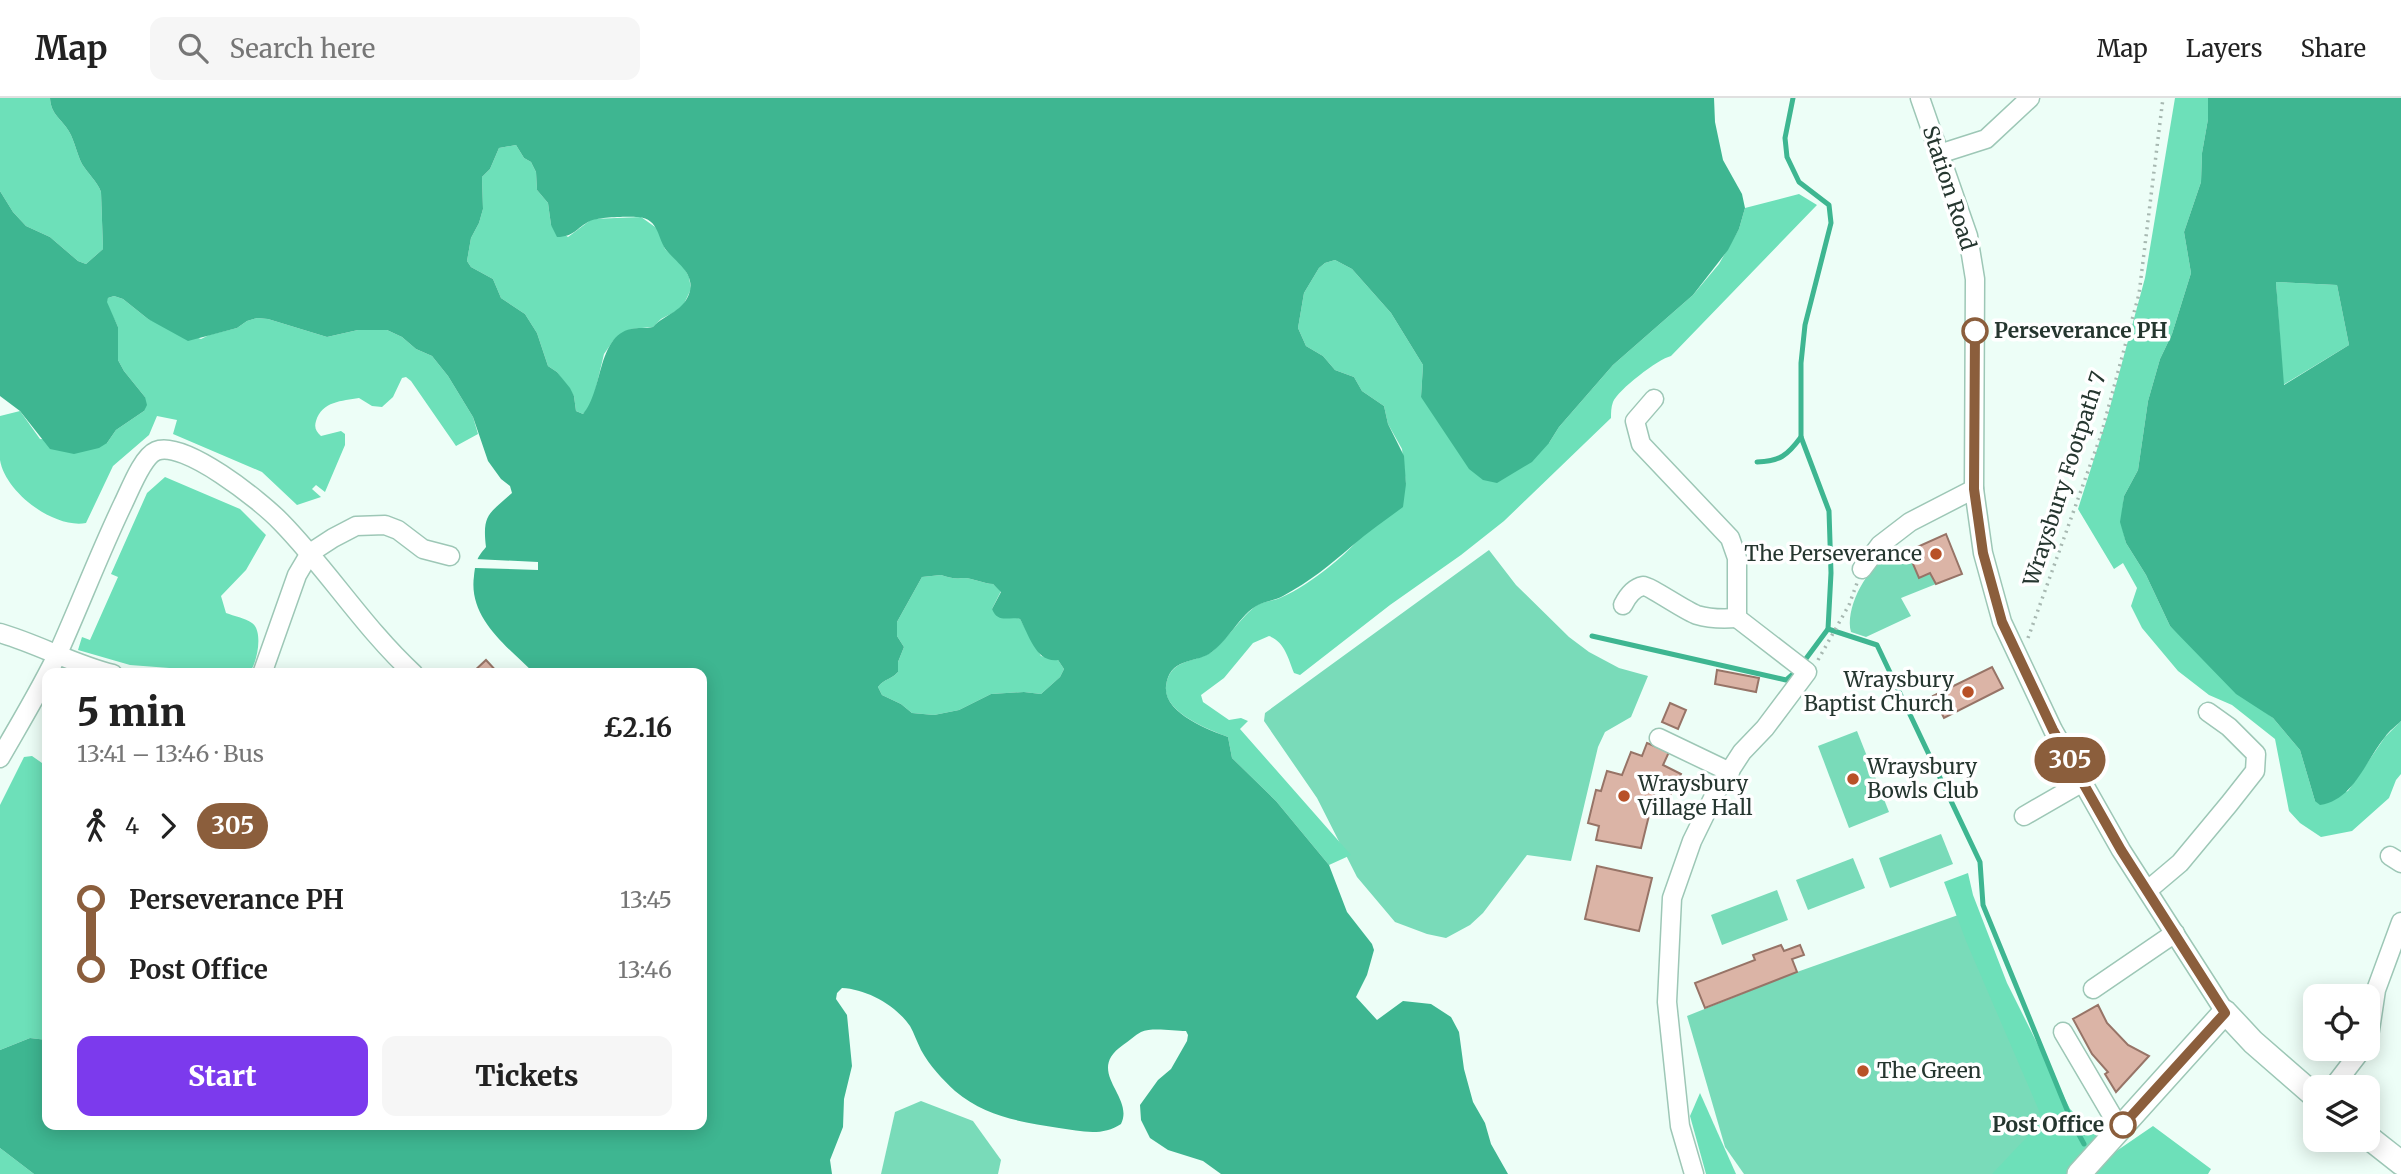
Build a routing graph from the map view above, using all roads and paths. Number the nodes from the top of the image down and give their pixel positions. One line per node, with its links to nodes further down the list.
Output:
1 (1920, 98): 4 (street, Station Road)
2 (2163, 98): 14 (path, Wraysbury Footpath 7)
3 (2024, 100): 4 (street)
4 (1939, 154): 6 (street, Station Road)
5 (1654, 399): 11 (street)
6 (1974, 489): 9 (street); 14 (street, Station Road)
7 (310, 554): 8 (street); 13 (street); 17 (street); 18 (street)
8 (450, 556)
9 (1862, 569): 19 (path)
10 (1622, 605): 11 (street)
11 (1737, 618): 19 (street)
12 (0, 633): 13 (street)
13 (58, 653): 15 (street); 16 (street)
14 (2020, 660): 25 (street, Station Road)
15 (50, 668)
16 (91, 668)
17 (264, 668)
18 (408, 668)
19 (1807, 672): 24 (street)
20 (42, 682): 23 (street)
21 (2208, 712): 27 (street)
22 (1659, 738): 24 (street)
23 (0, 758)
24 (1730, 772): 40 (street)
25 (2083, 782): 26 (street); 27 (street, Station Road)
26 (2024, 816)
27 (2148, 890): 29 (street, Station Road)
28 (2400, 924): 30 (street)
29 (2175, 933): 31 (street); 32 (street, Station Road)
30 (2378, 984)
31 (2092, 989)
32 (2225, 1013): 36 (main road); 37 (main road)
33 (2063, 1032): 37 (street)
34 (2354, 1061): 35 (street)
35 (2343, 1075)
36 (2303, 1086)
37 (2120, 1129): 41 (main road)
38 (2380, 1146): 39 (main road)
39 (2401, 1163)
40 (1694, 1174)
41 (2079, 1174)

